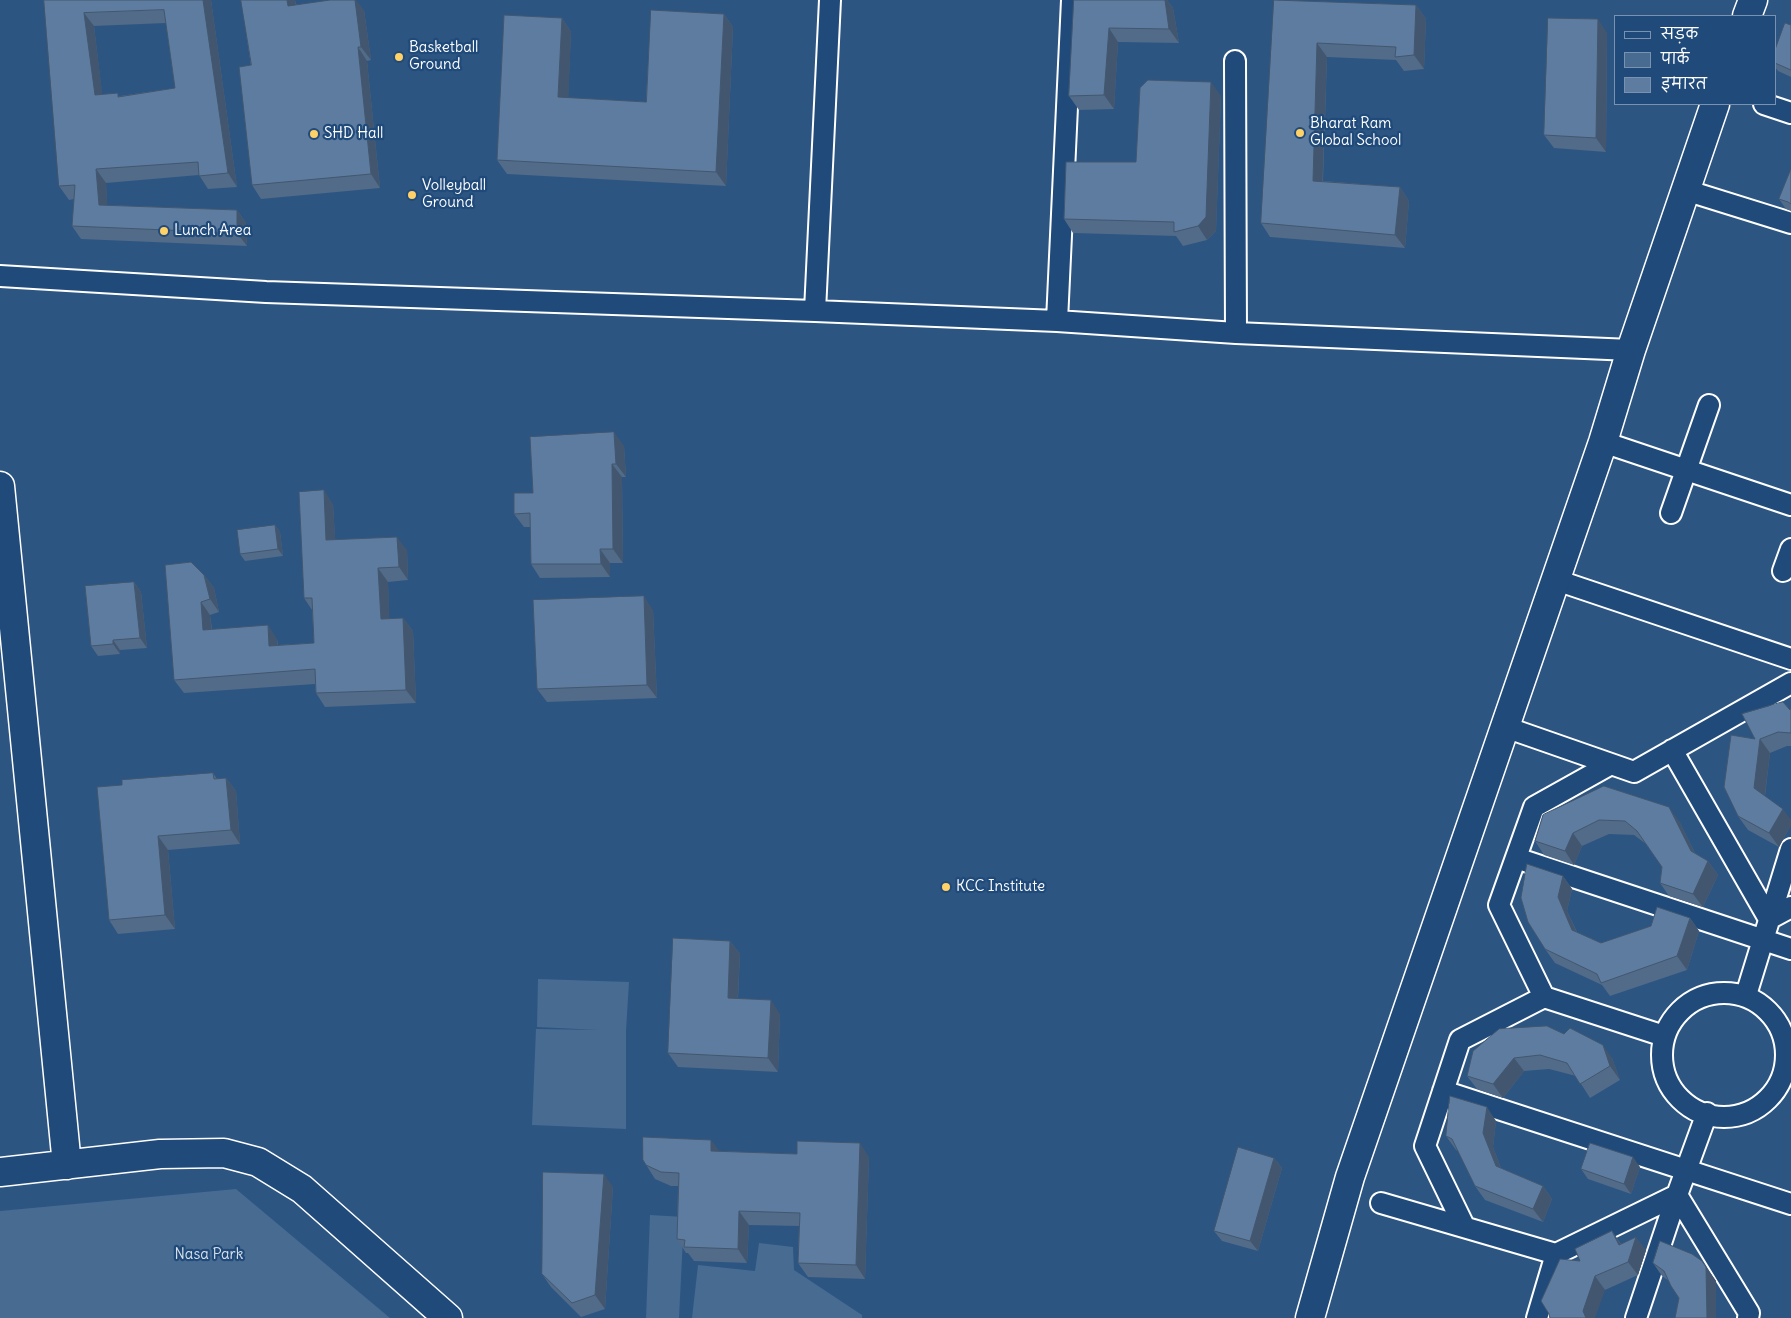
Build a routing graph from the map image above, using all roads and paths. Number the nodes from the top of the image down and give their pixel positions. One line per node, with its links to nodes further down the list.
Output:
1 (830, 0): 12 (street)
2 (1072, 0): 13 (street)
3 (1753, 0): 4 (street)
4 (1747, 15)
5 (1235, 61): 14 (street)
6 (1716, 105): 9 (street)
7 (1767, 105): 8 (street)
8 (1791, 113)
9 (1685, 190): 10 (street); 15 (street)
10 (1791, 223)
11 (0, 276): 12 (street)
12 (815, 311): 13 (street)
13 (1057, 322): 14 (street)
14 (1236, 333): 15 (street)
15 (1631, 350): 17 (street)
16 (1709, 405): 18 (street)
17 (1603, 442): 18 (street); 24 (street)
18 (1686, 470): 20 (street); 21 (street)
19 (0, 486): 25 (street)
20 (1791, 504)
21 (1671, 513)
22 (1791, 549): 23 (street)
23 (1783, 571)
24 (1556, 580): 26 (street); 28 (street)
25 (5, 603): 43 (street)
26 (1791, 658)
27 (1791, 683): 29 (street)
28 (1505, 727): 30 (street); 53 (street)
29 (1672, 750): 30 (street); 34 (street)
30 (1610, 764): 32 (street)
31 (1791, 849): 34 (street)
32 (1516, 858): 35 (street); 38 (street)
33 (1791, 907): 34 (street)
34 (1769, 919): 35 (street)
35 (1763, 940): 36 (street); 37 (street)
36 (1791, 948)
37 (1746, 995): 39 (street); 40 (street)
38 (1544, 997): 39 (street); 41 (street)
39 (1664, 1036): 42 (street)
40 (1787, 1077): 42 (street)
41 (1443, 1091): 44 (street); 49 (street)
42 (1707, 1114): 44 (street)
43 (67, 1165): 45 (street); 52 (street)
44 (1686, 1170): 46 (street); 48 (street)
45 (0, 1172)
46 (1677, 1195): 50 (street); 51 (street); 55 (street)
47 (1381, 1203): 49 (street)
48 (1791, 1204)
49 (1464, 1226): 50 (street)
50 (1556, 1254): 54 (street)
51 (1753, 1316)
52 (448, 1318)
53 (1310, 1318)
54 (1537, 1318)
55 (1636, 1318)

